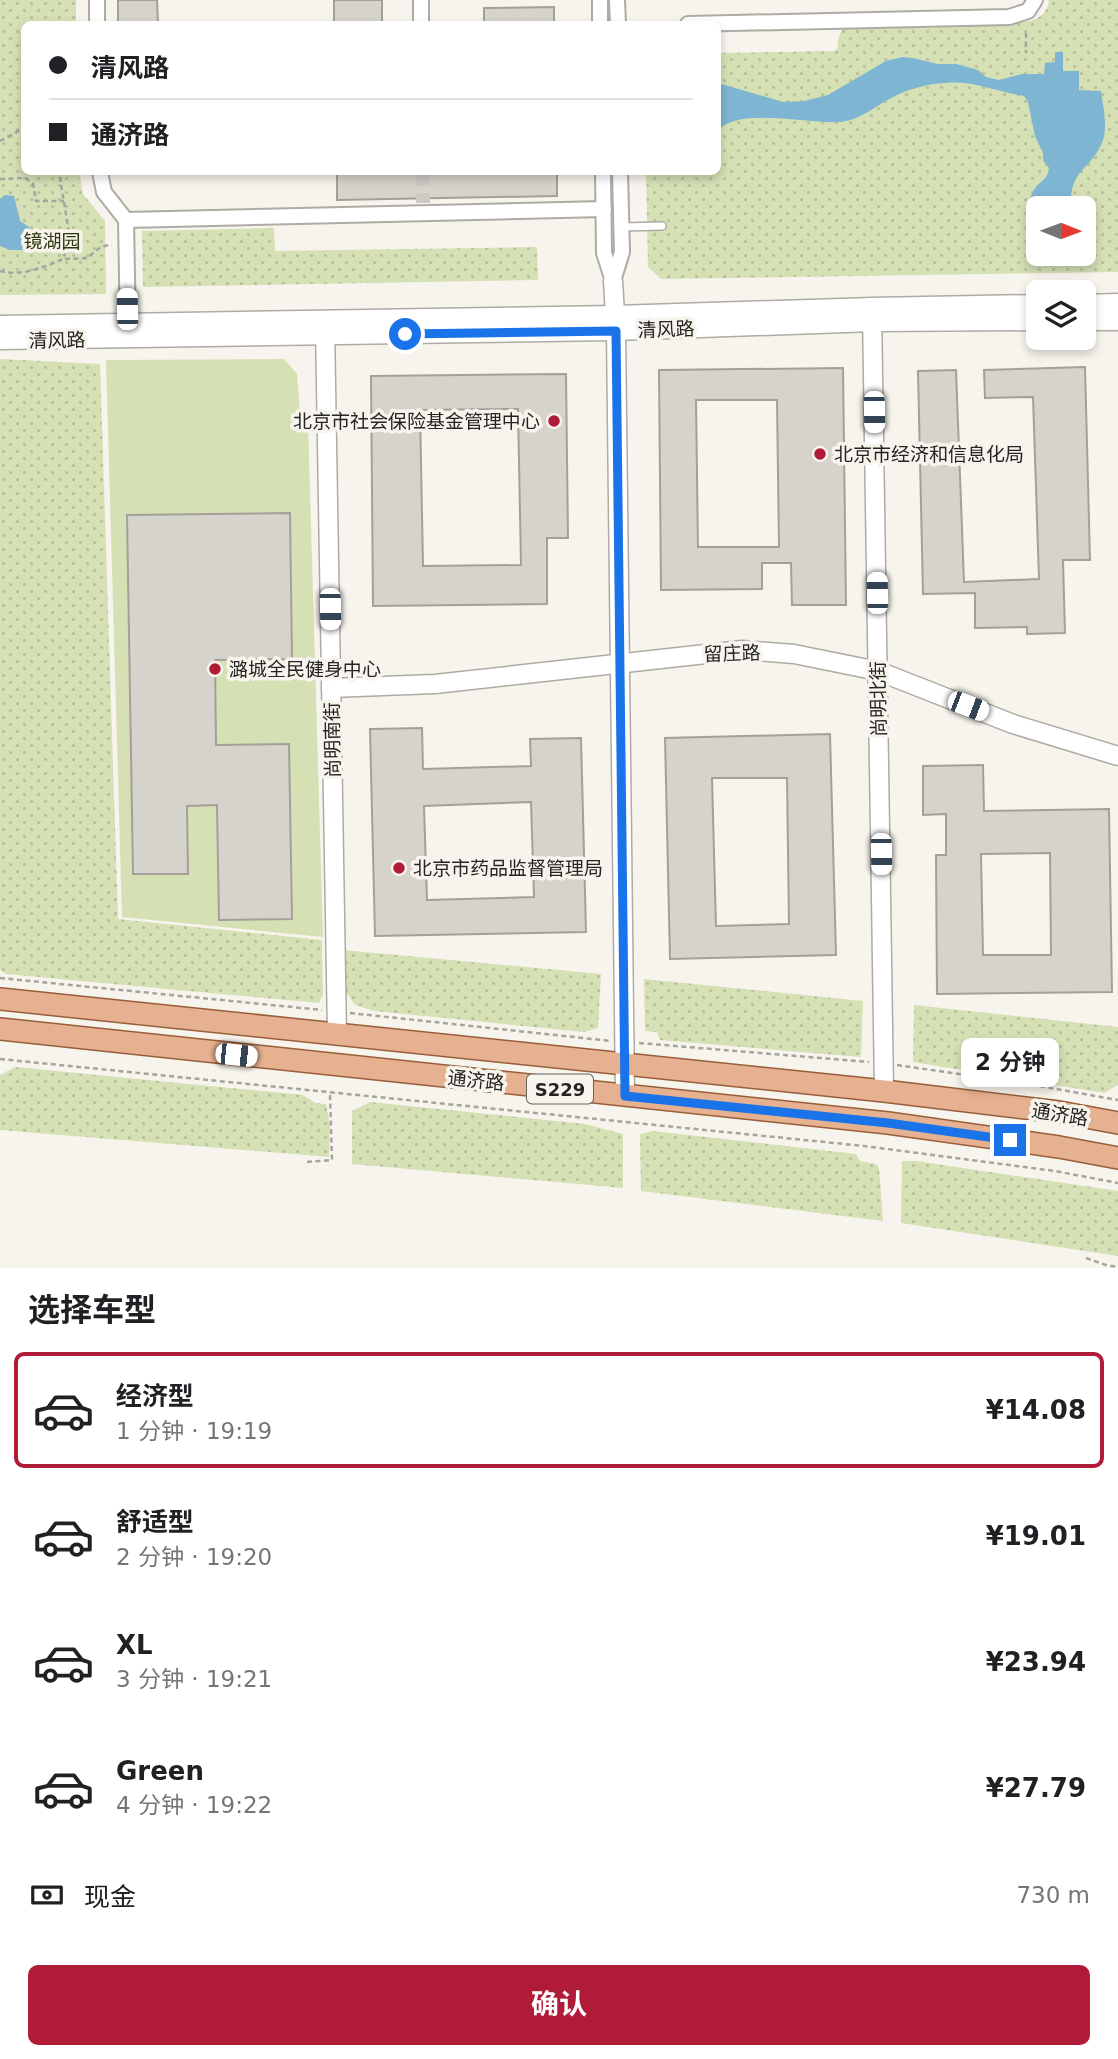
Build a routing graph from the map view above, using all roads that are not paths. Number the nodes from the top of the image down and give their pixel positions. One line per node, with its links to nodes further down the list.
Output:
1 (97, 0): 6 (street)
2 (421, 0): 7 (street)
3 (600, 0): 8 (street)
4 (617, 0): 9 (street)
5 (1035, 0): 10 (street)
6 (97, 21)
7 (421, 21)
8 (600, 21)
9 (618, 21)
10 (721, 23)
11 (101, 175): 15 (street)
12 (603, 175): 14 (street)
13 (620, 175): 17 (street)
14 (604, 209): 15 (street); 18 (street)
15 (126, 220): 29 (street)
16 (662, 226): 17 (lane)
17 (621, 227): 18 (street)
18 (613, 281): 26 (street)
19 (1118, 303): 20 (street)
20 (1096, 304)
21 (1026, 305): 22 (street, 清风路)
22 (872, 315): 23 (street, 清风路); 26 (street, 清风路); 32 (street, 尚明北街)
23 (1026, 321)
24 (1096, 321): 25 (street)
25 (1118, 321)
26 (615, 323): 28 (street, 清风路); 31 (street)
27 (0, 325): 29 (street, 清风路)
28 (326, 327): 29 (street, 清风路); 33 (street, 尚明南街)
29 (128, 331): 30 (street, 清风路)
30 (0, 340)
31 (620, 663): 32 (street, 留庄路); 33 (street, 留庄路); 38 (street)
32 (878, 671): 34 (street, 留庄路); 39 (street, 尚明北街)
33 (331, 688): 37 (street, 尚明南街)
34 (1118, 756)
35 (0, 999): 37 (main road, 通济路 / S229)
36 (0, 1029): 40 (main road, 通济路 / S229)
37 (337, 1035): 38 (main road, 通济路 / S229)
38 (625, 1064): 39 (main road, 通济路 / S229); 40 (street)
39 (884, 1091): 41 (main road, 通济路 / S229)
40 (625, 1096): 42 (main road, 通济路 / S229)
41 (1118, 1123)
42 (1118, 1158)

